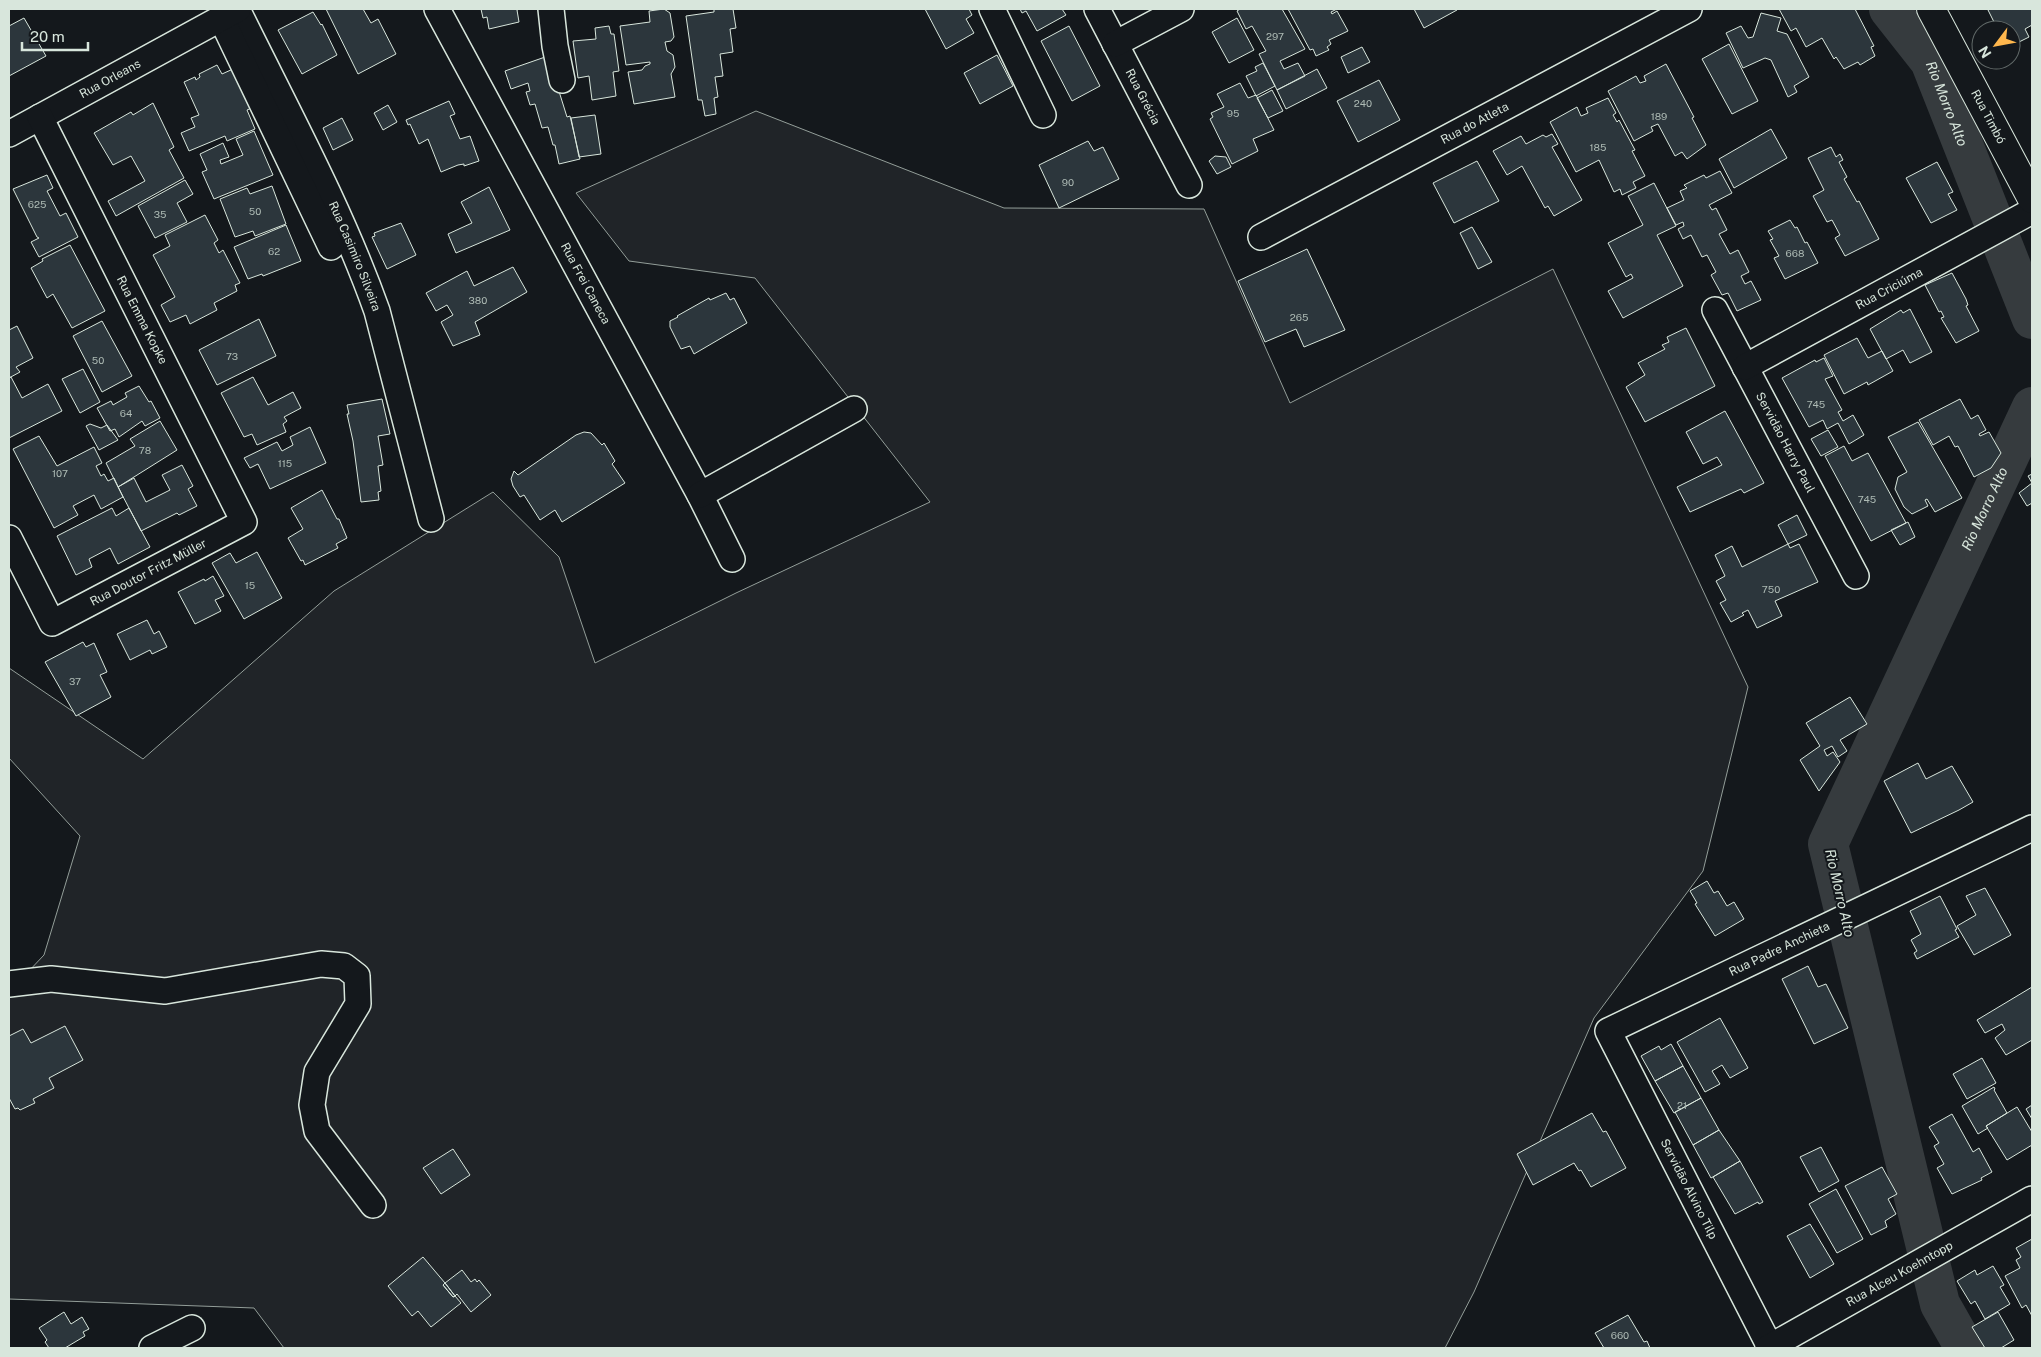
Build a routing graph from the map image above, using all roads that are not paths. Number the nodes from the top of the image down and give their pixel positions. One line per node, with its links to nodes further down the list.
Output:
1 (437, 9): 22 (street, Rua Frei Caneca)
2 (551, 9): 10 (street)
3 (992, 9): 11 (street)
4 (1097, 9): 9 (street, Rua Grécia)
5 (1181, 9): 9 (street)
6 (1689, 9): 17 (street, Rua do Atleta)
7 (1931, 9): 15 (main road, Rua Timbó)
8 (232, 12): 12 (street, Rua Orleans); 18 (street); 23 (street, Rua Casimiro Silveira)
9 (1115, 44): 14 (street, Rua Grécia)
10 (562, 80)
11 (1043, 115)
12 (40, 117): 13 (street, Rua Orleans); 24 (street, Rua Emma Kopke)
13 (9, 134)
14 (1189, 184)
15 (2032, 199)
16 (2024, 216): 20 (street, Rua Criciúma)
17 (1261, 237)
18 (331, 247)
19 (1715, 310): 20 (street, Servidão Harry Paul)
20 (1745, 367): 27 (street, Servidão Harry Paul)
21 (854, 409): 22 (street)
22 (700, 494): 26 (street, Rua Frei Caneca)
23 (431, 518)
24 (244, 522): 25 (street, Rua Doutor Fritz Müller)
25 (9, 538)
26 (732, 559)
27 (1856, 576)
28 (2032, 828): 30 (street, Rua Padre Anchieta)
29 (9, 984): 32 (street)
30 (1608, 1032): 34 (street, Servidão Alvino Tilp)
31 (2032, 1199): 34 (street, Rua Alceu Koehntopp)
32 (373, 1204)
33 (192, 1328): 35 (street)
34 (1769, 1347)
35 (152, 1348)

